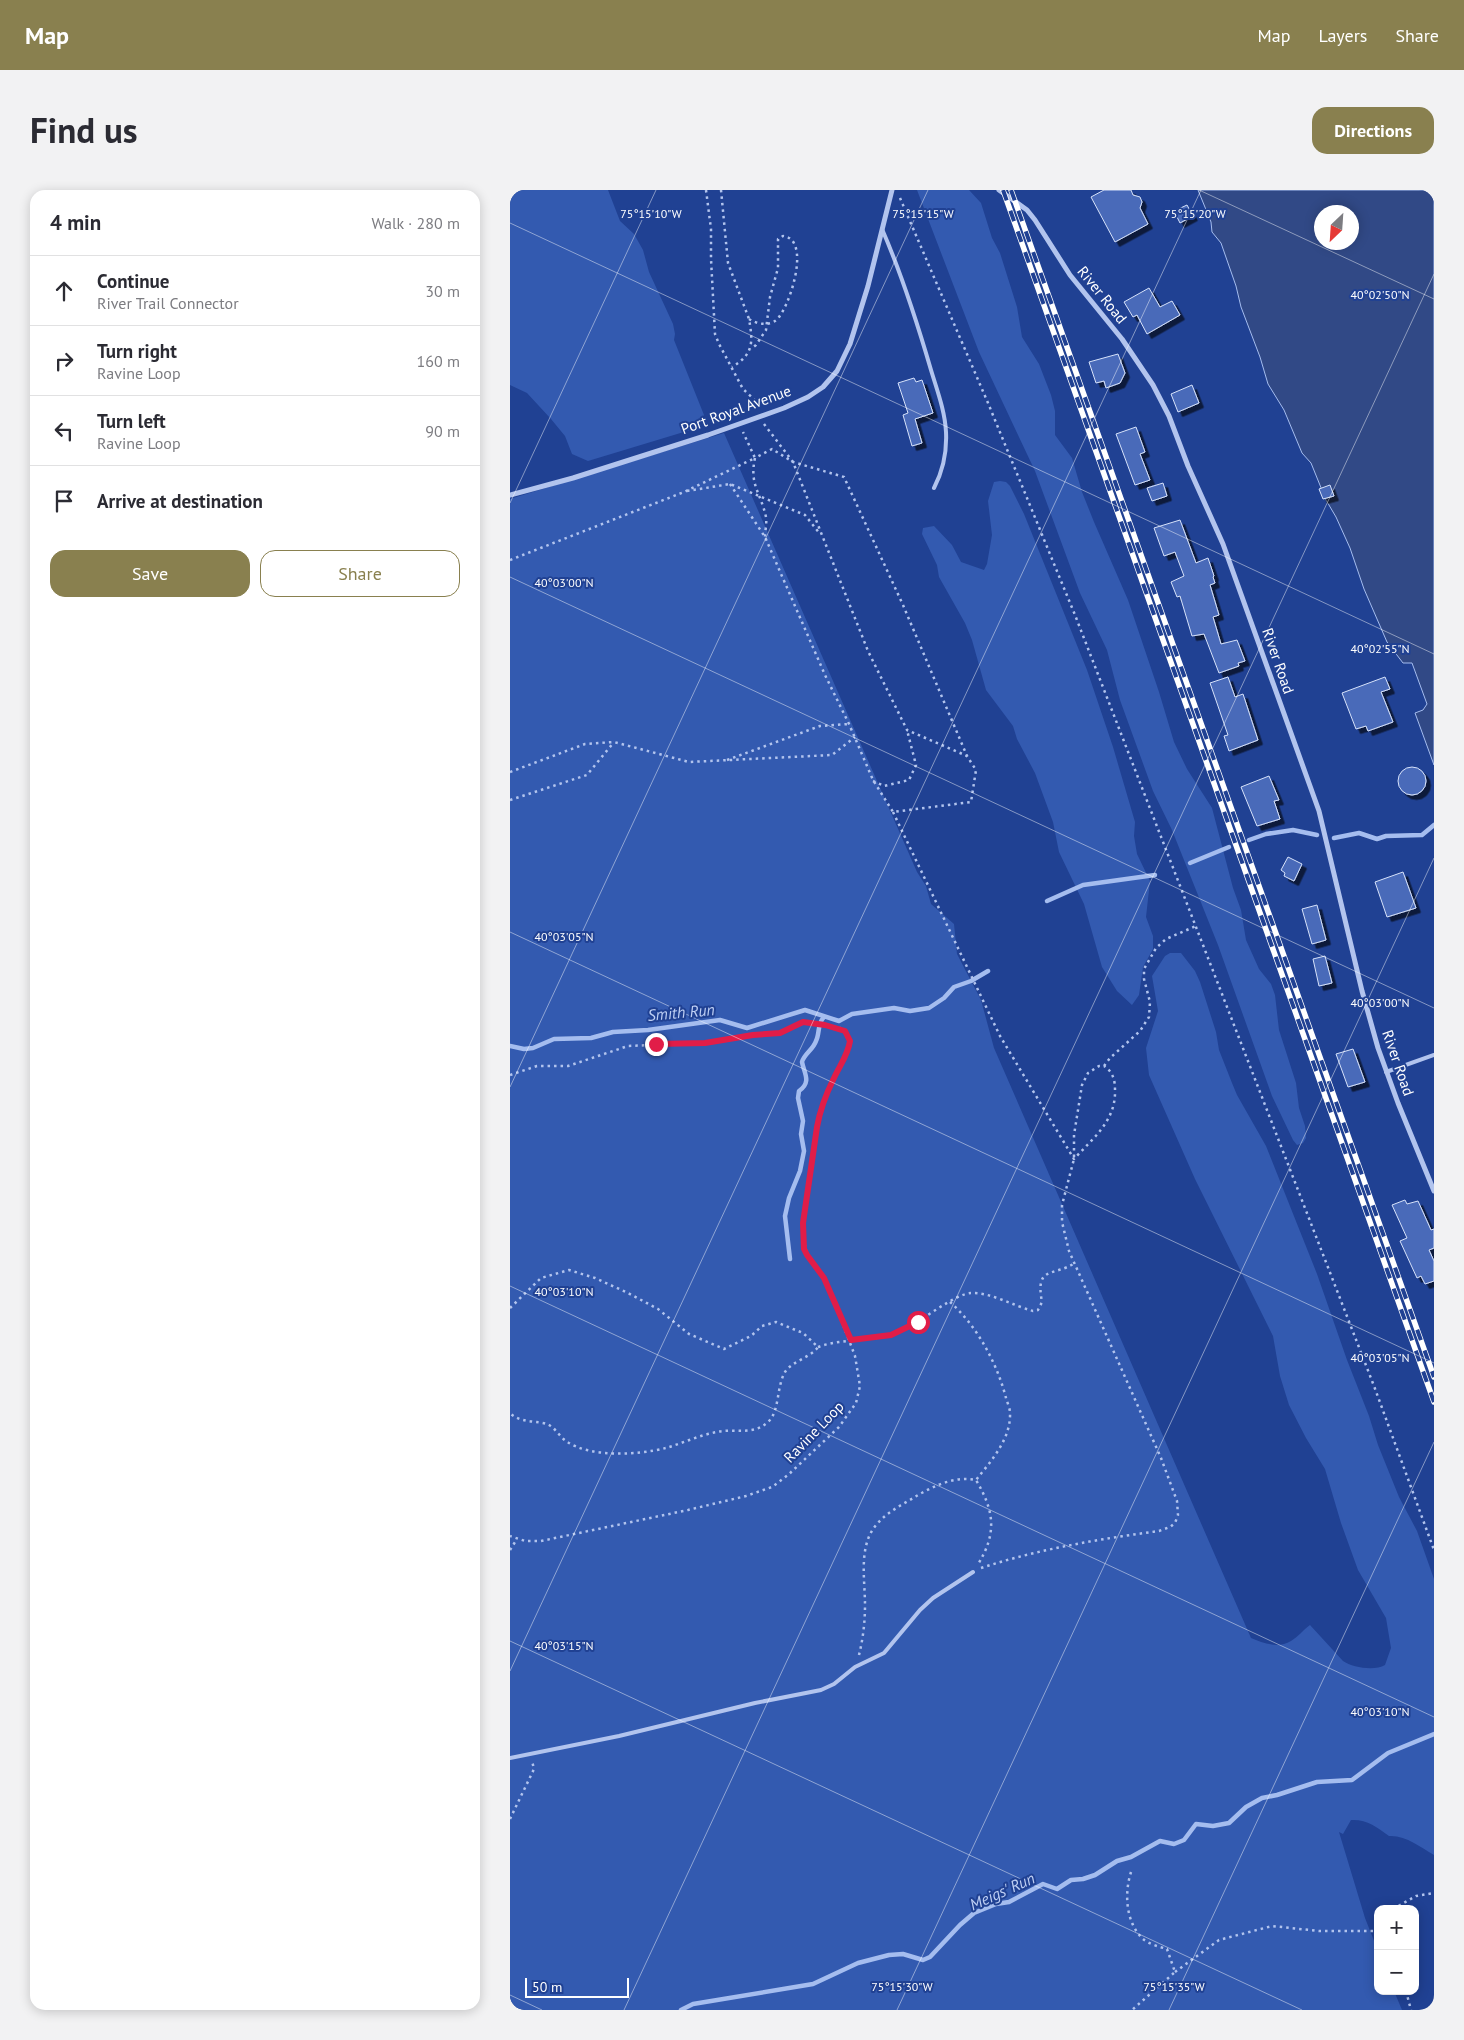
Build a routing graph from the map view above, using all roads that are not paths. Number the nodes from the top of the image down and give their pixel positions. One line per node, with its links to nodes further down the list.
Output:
1 (892, 190): 3 (street, Port Royal Avenue)
2 (999, 190): 7 (street, River Road)
3 (882, 229): 4 (lane); 5 (street, Port Royal Avenue)
4 (934, 488)
5 (510, 495)
6 (1434, 1054): 7 (lane)
7 (1386, 1072): 8 (street, River Road)
8 (1434, 1191)
9 (973, 1572): 10 (lane)
10 (510, 1758)

